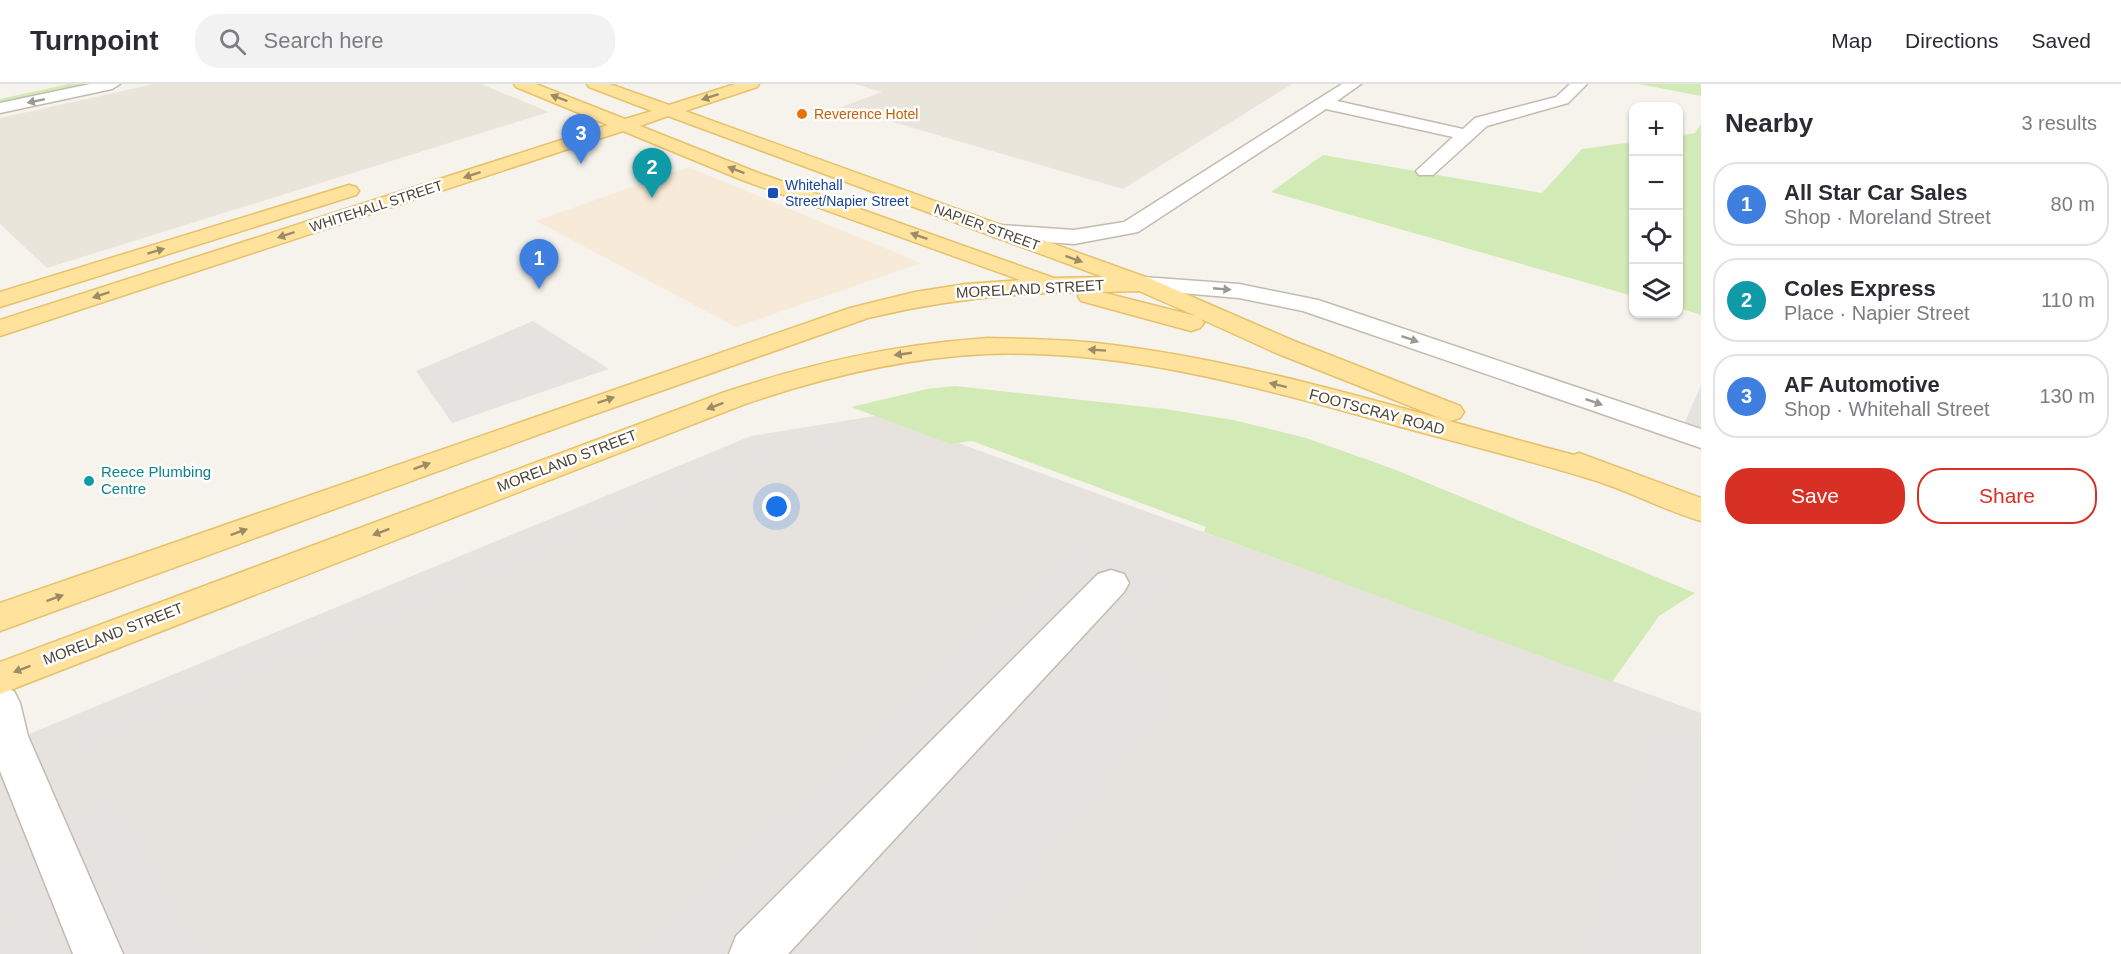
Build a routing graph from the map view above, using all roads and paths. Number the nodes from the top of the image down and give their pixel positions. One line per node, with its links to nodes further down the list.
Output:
1 (47, 84): 9 (street)
2 (112, 84): 12 (street, one-way to 12)
3 (522, 84): 14 (main road, one-way to 3)
4 (595, 84): 10 (main road, NAPIER STREET)
5 (751, 84): 13 (main road, WHITEHALL STREET, one-way to 13)
6 (1353, 84): 11 (street)
7 (1579, 84): 17 (street)
8 (658, 92): 10 (main road)
9 (0, 94)
10 (636, 99): 13 (main road, NAPIER STREET); 14 (main road)
11 (1323, 103): 17 (street); 20 (street)
12 (0, 108)
13 (669, 111): 16 (main road, WHITEHALL STREET); 20 (main road, NAPIER STREET)
14 (595, 114): 15 (main road); 16 (main road)
15 (572, 122)
16 (623, 126): 22 (main road, one-way to 16); 24 (main road, WHITEHALL STREET, one-way to 24)
17 (1466, 135): 18 (street)
18 (1426, 171)
19 (369, 185): 23 (main road, WHITEHALL STREET, one-way to 19)
20 (1001, 232): 21 (main road, NAPIER STREET, one-way to 21)
21 (1143, 284): 22 (main road, MORELAND STREET); 25 (main road, FOOTSCRAY ROAD); 27 (street, one-way to 27)
22 (1056, 285): 25 (main road, FOOTSCRAY ROAD); 31 (main road, MORELAND STREET, one-way to 22)
23 (0, 300)
24 (0, 328)
25 (1285, 347): 28 (main road, FOOTSCRAY ROAD)
26 (1155, 358): 28 (main road, FOOTSCRAY ROAD, one-way to 26); 32 (main road, MORELAND STREET, one-way to 32)
27 (1701, 439)
28 (1598, 471): 29 (main road, FOOTSCRAY ROAD)
29 (1701, 510)
30 (1111, 583): 35 (street)
31 (0, 617)
32 (0, 678)
33 (0, 703): 34 (street)
34 (98, 954)
35 (754, 954)

